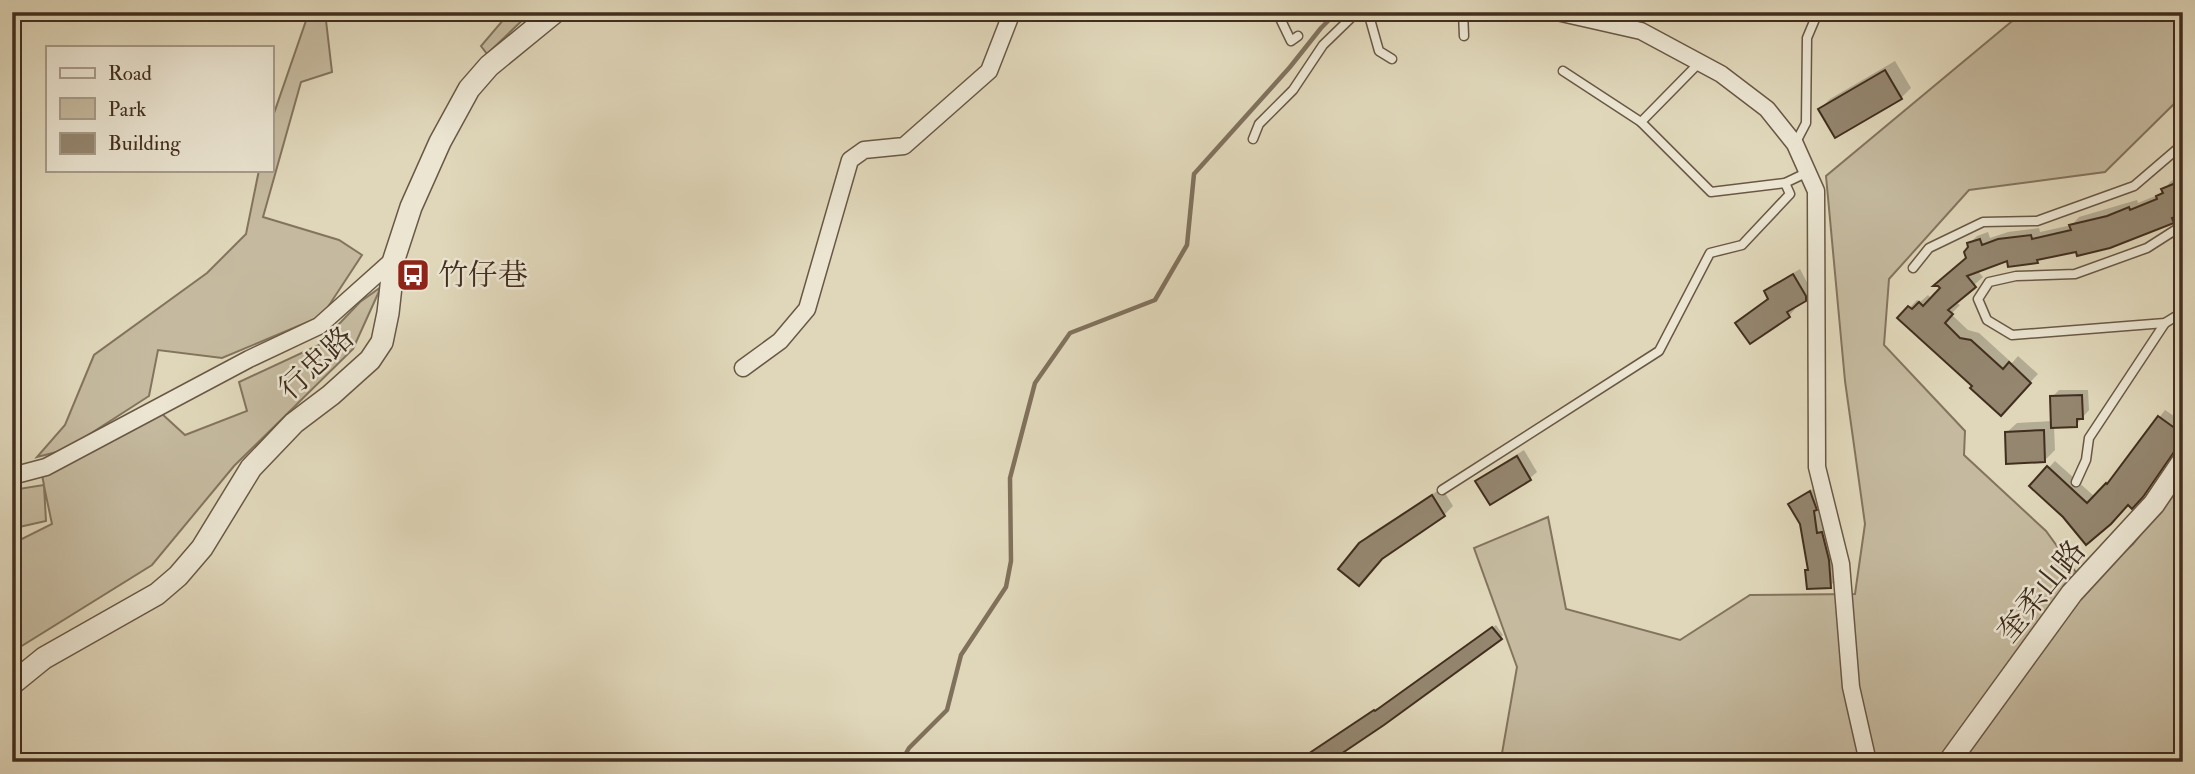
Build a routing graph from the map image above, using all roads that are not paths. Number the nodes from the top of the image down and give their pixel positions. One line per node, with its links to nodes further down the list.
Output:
1 (555, 12): 22 (street, 行忠路)
2 (1012, 12): 26 (street)
3 (1277, 12): 10 (lane)
4 (1357, 12): 16 (lane)
5 (1368, 12): 12 (lane)
6 (1463, 12): 11 (lane)
7 (1557, 12): 9 (street)
8 (1818, 12): 17 (lane)
9 (1591, 15): 13 (street)
10 (1298, 36)
11 (1464, 36)
12 (1392, 59)
13 (1700, 62): 15 (lane); 17 (street)
14 (1563, 71): 15 (lane)
15 (1641, 122): 20 (lane)
16 (1253, 139)
17 (1795, 144): 19 (street)
18 (2183, 144): 23 (lane)
19 (1808, 172): 20 (lane); 32 (street)
20 (1784, 183): 30 (lane)
21 (2183, 225): 25 (lane)
22 (394, 260): 28 (street); 31 (street, 行忠路)
23 (1913, 268)
24 (2183, 312): 25 (lane)
25 (2165, 323): 29 (lane)
26 (743, 368)
27 (2183, 461): 33 (street, 奎柔山路)
28 (12, 476)
29 (2076, 482)
30 (1442, 490)
31 (12, 684)
32 (1868, 762)
33 (1949, 762)

